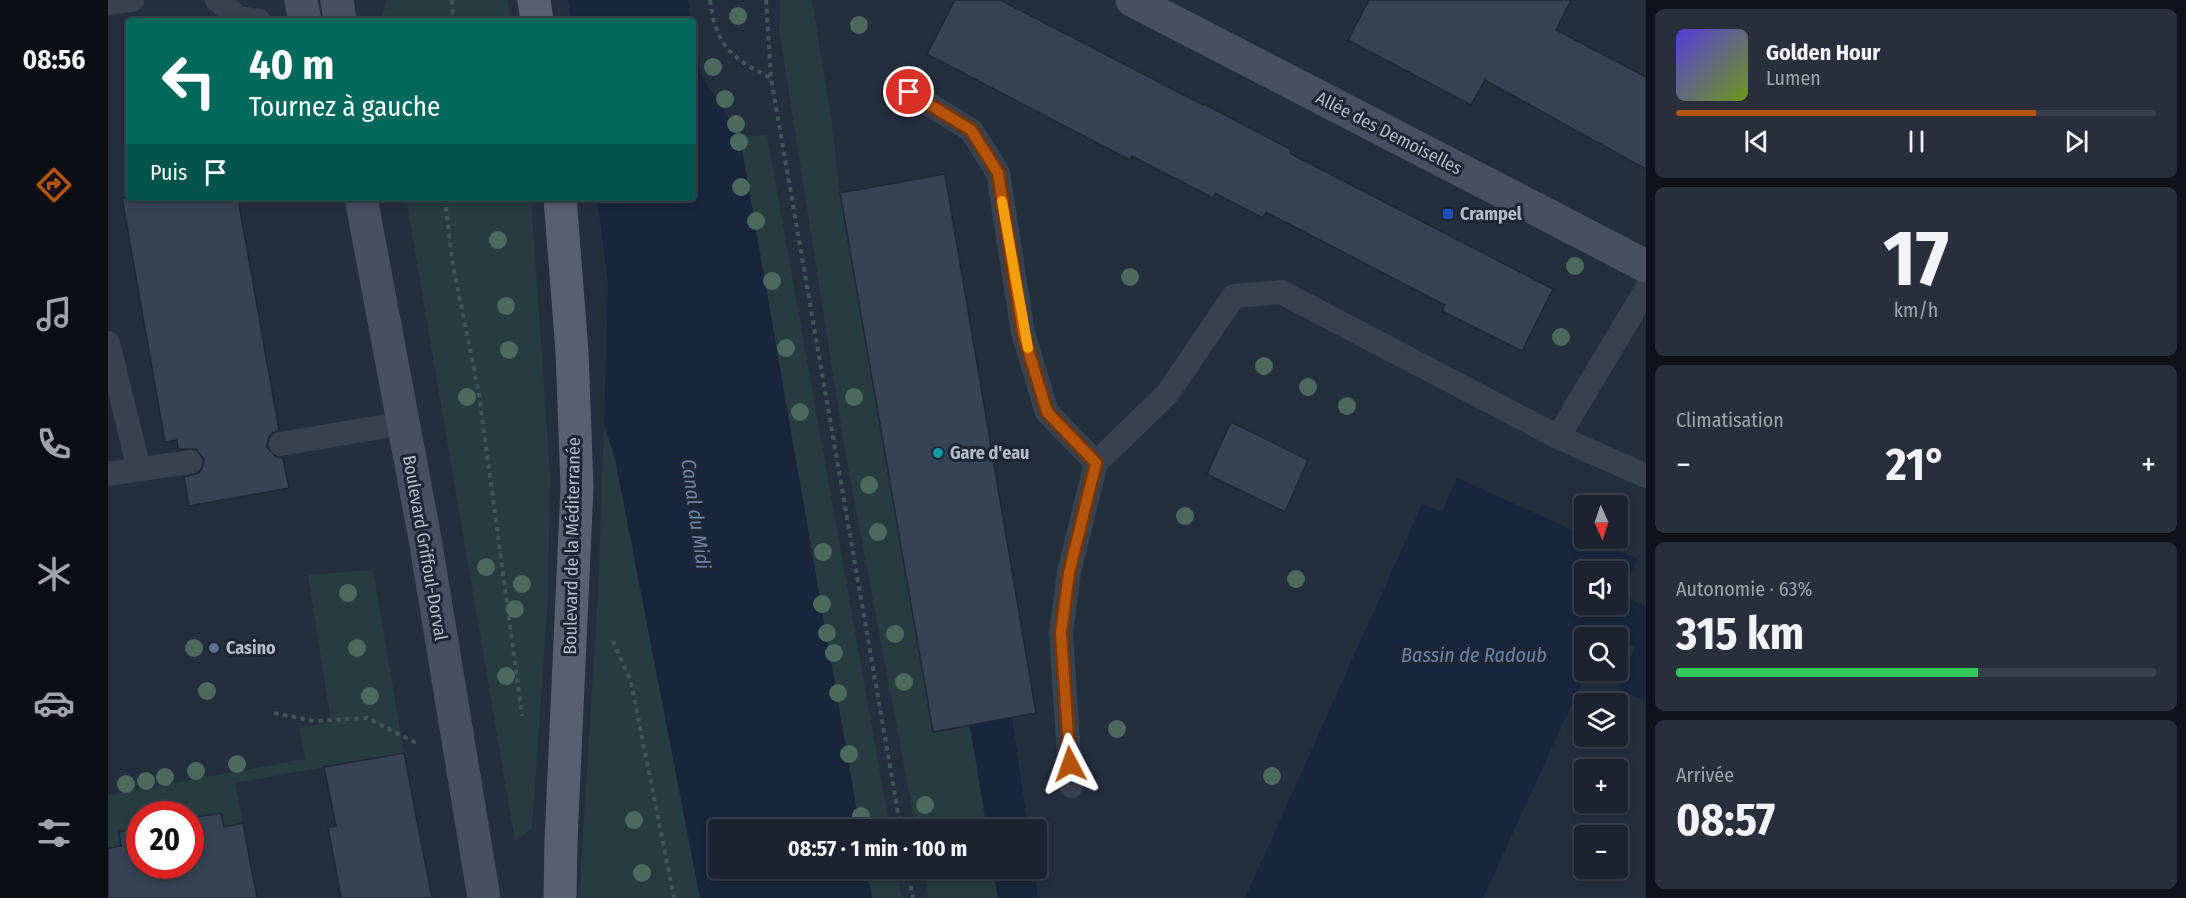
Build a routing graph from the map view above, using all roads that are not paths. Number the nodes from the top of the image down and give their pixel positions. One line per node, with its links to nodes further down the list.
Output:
1 (132, 0): 6 (lane)
2 (217, 0): 8 (lane)
3 (301, 0): 7 (main road)
4 (534, 0): 9 (main road)
5 (1132, 0): 13 (main road, Allée des Demoiselles)
6 (108, 3)
7 (329, 13)
8 (238, 18)
9 (537, 18)
10 (909, 92): 20 (lane)
11 (363, 201): 16 (main road, Boulevard Griffoul-Dorval)
12 (560, 201): 25 (main road, Boulevard de la Méditerranée)
13 (1646, 266)
14 (1646, 290): 17 (lane)
15 (108, 343): 21 (lane)
16 (403, 423): 18 (lane); 26 (main road, Boulevard Griffoul-Dorval)
17 (1558, 437): 20 (lane); 23 (lane)
18 (281, 444)
19 (190, 462): 21 (lane)
20 (1096, 463): 24 (lane)
21 (139, 470): 22 (lane)
22 (108, 474)
23 (1646, 476)
24 (1071, 786)
25 (560, 859): 27 (main road); 28 (main road, Boulevard de la Méditerranée)
26 (484, 898)
27 (537, 898)
28 (561, 898)

